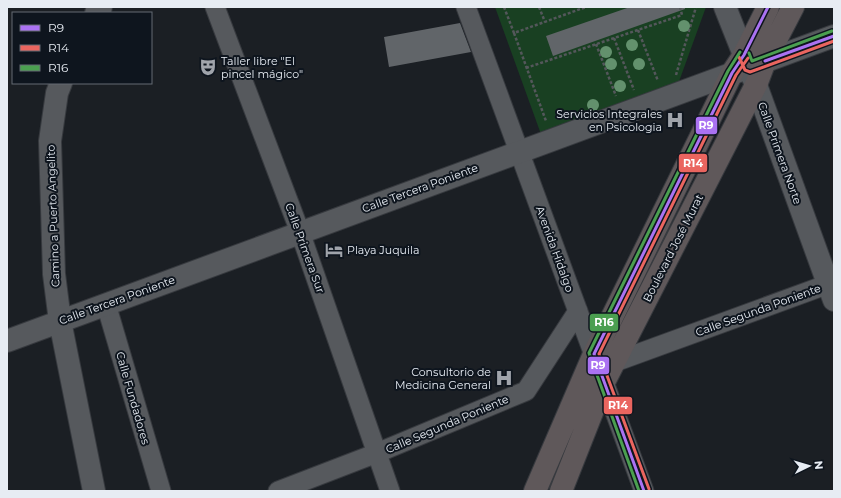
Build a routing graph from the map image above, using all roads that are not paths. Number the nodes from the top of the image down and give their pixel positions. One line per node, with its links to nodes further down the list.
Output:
1 (215, 7): 10 (street, Calle Primera Sur)
2 (466, 7): 9 (street, Avenida Hidalgo)
3 (725, 7): 7 (street, Calle Primera Norte)
4 (768, 7): 7 (highway, Boulevard José Murat)
5 (793, 7): 7 (highway, Boulevard José Murat)
6 (834, 36): 7 (street, Calle Tercera Poniente)
7 (749, 68): 9 (street, Calle Tercera Poniente); 11 (street, Calle Primera Norte); 16 (highway, Boulevard José Murat); 17 (highway, Boulevard José Murat)
8 (61, 84): 14 (street, Camino a Puerto Angelito)
9 (519, 152): 10 (street, Calle Tercera Poniente); 13 (street, Avenida Hidalgo)
10 (300, 232): 12 (street, Calle Tercera Poniente); 19 (street, Calle Primera Sur)
11 (832, 289): 17 (street, Calle Segunda Poniente)
12 (106, 304): 14 (street, Calle Tercera Poniente); 21 (street, Calle Fundadores)
13 (578, 311): 16 (street, Avenida Hidalgo); 19 (street, Calle Segunda Poniente)
14 (60, 321): 15 (street, Calle Tercera Poniente); 20 (street, Camino a Puerto Angelito)
15 (7, 341)
16 (594, 354): 18 (street, Avenida Hidalgo); 24 (highway, Boulevard José Murat)
17 (615, 362): 18 (highway, Boulevard José Murat)
18 (604, 382): 25 (highway, Boulevard José Murat); 26 (street, Avenida Hidalgo)
19 (377, 453): 22 (street, Calle Segunda Poniente); 23 (street, Calle Primera Sur)
20 (94, 491)
21 (161, 491)
22 (278, 491)
23 (390, 491)
24 (535, 491)
25 (561, 491)
26 (644, 491)

